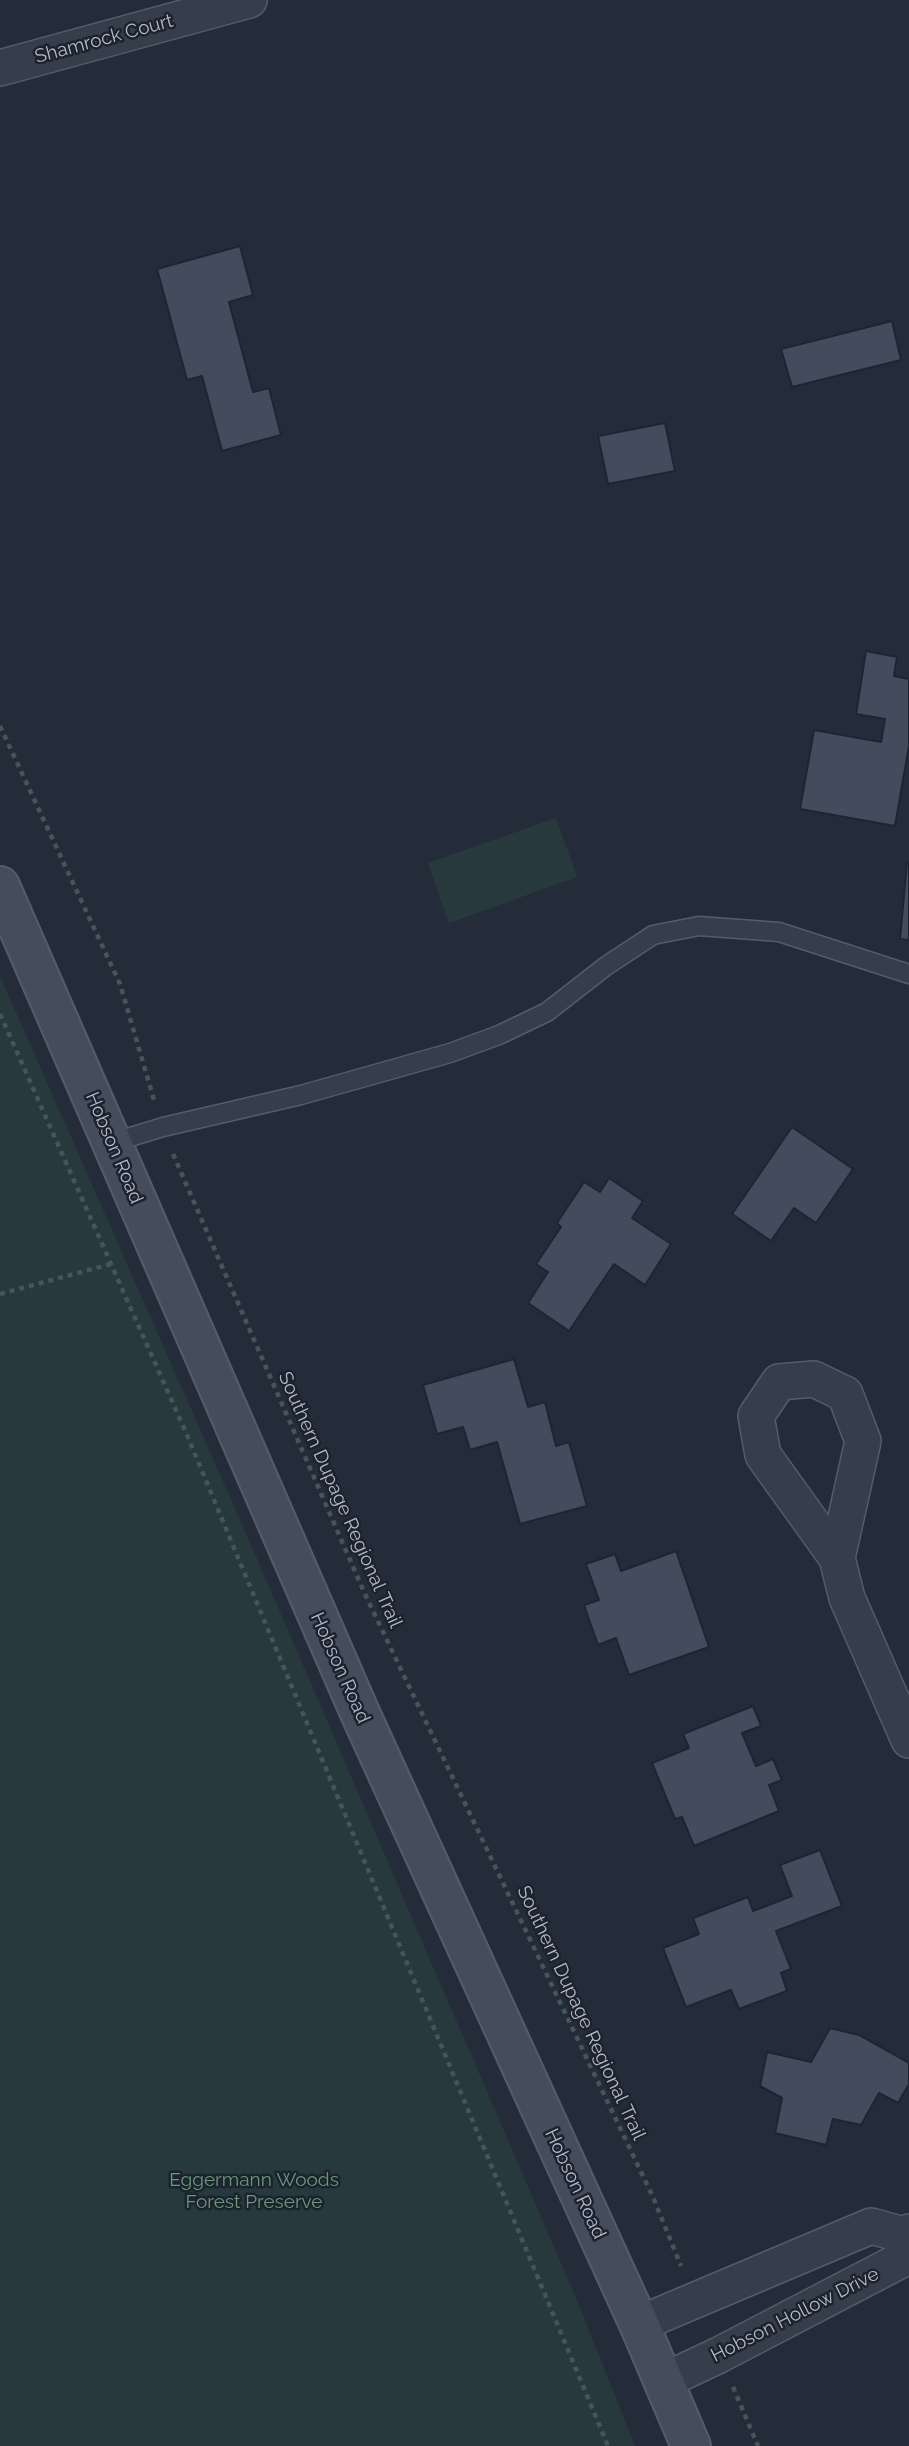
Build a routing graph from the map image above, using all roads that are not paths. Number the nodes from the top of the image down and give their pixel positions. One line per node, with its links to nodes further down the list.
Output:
1 (249, 0): 2 (street, Shamrock Court)
2 (0, 68)
3 (0, 886): 5 (main road, Hobson Road)
4 (909, 974): 5 (lane)
5 (111, 1143): 9 (main road, Hobson Road)
6 (837, 1558): 6 (street); 7 (street)
7 (909, 1740)
8 (906, 2234): 9 (street, Hobson Hollow Drive); 10 (street, Hobson Hollow Drive)
9 (639, 2324): 10 (main road, Hobson Road)
10 (664, 2381): 11 (main road, Hobson Road)
11 (691, 2446)

